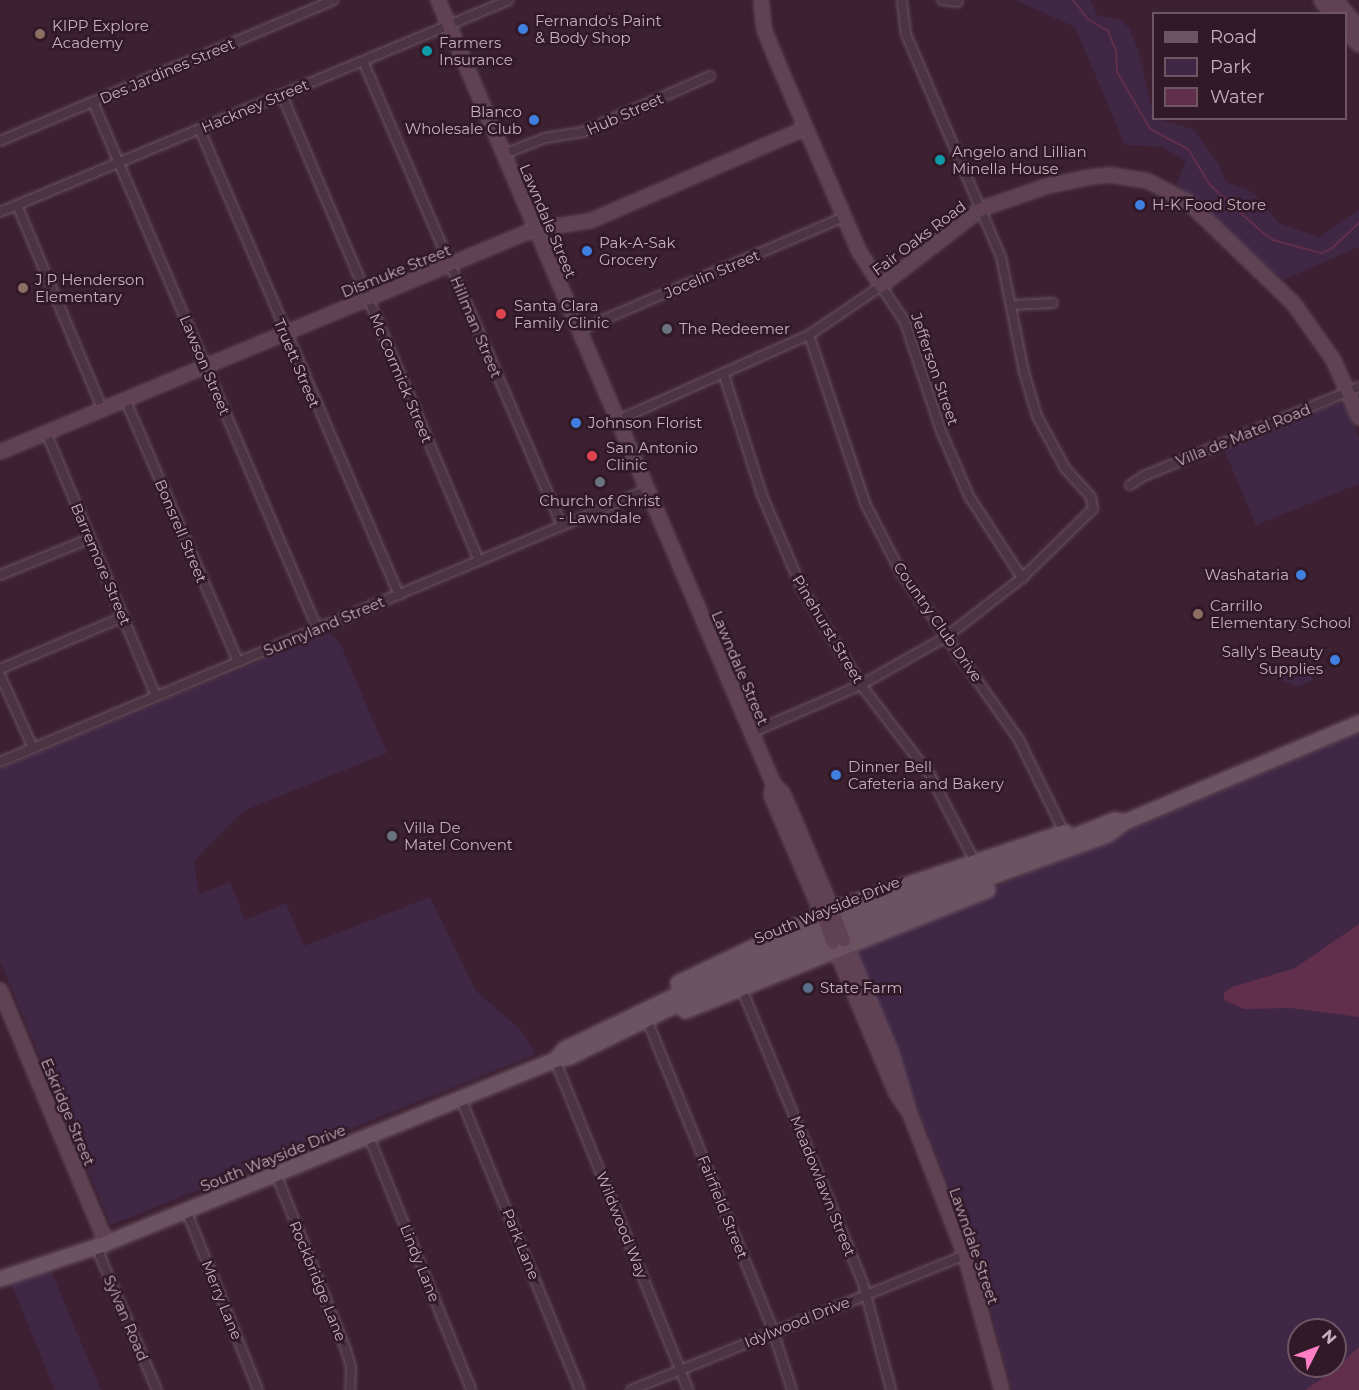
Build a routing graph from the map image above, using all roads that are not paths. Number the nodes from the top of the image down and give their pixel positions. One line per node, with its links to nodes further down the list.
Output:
1 (333, 0): 16 (street, Des Jardines Street)
2 (438, 0): 9 (street, Lawndale Street)
3 (509, 0): 9 (street, Hackney Street)
4 (761, 0): 17 (street, Jefferson Street)
5 (902, 0): 23 (street)
6 (942, 0): 7 (street)
7 (958, 2)
8 (1347, 18): 10 (street)
9 (448, 25): 13 (street, Hackney Street); 20 (street, Lawndale Street)
10 (1359, 28)
11 (1347, 31): 12 (street)
12 (1359, 45)
13 (363, 61): 15 (street, Hackney Street); 27 (street, Hillman Street)
14 (710, 76): 20 (street, Hub Street)
15 (282, 95): 18 (street, Hackney Street); 29 (street, Mc Cormick Street)
16 (93, 102): 19 (street, Des Jardines Street); 21 (street, Lawson Street)
17 (806, 128): 25 (street, Jefferson Street); 26 (street, Dismuke Street)
18 (200, 129): 21 (street, Hackney Street); 33 (street, Truett Street)
19 (0, 141)
20 (504, 154): 26 (street, Lawndale Street)
21 (120, 162): 22 (street, Hackney Street); 35 (street, Lawson Street)
22 (17, 205): 24 (street, Hackney Street); 39 (street)
23 (981, 209): 28 (street, Fair Oaks Road); 31 (street); 37 (street, Fair Oaks Road)
24 (0, 212)
25 (844, 217): 28 (street, Jefferson Street); 32 (street, Jocelin Street)
26 (534, 229): 27 (street, Dismuke Street); 32 (street, Lawndale Street)
27 (449, 265): 29 (street, Dismuke Street); 46 (street, Hillman Street)
28 (881, 286): 34 (street, Fair Oaks Road); 50 (street, Jefferson Street)
29 (368, 299): 33 (street, Dismuke Street); 48 (street, Mc Cormick Street)
30 (1053, 303): 31 (street)
31 (1012, 304): 50 (street)
32 (579, 330): 41 (street, Lawndale Street)
33 (284, 332): 35 (street, Dismuke Street); 51 (street, Truett Street)
34 (809, 335): 36 (street, Fair Oaks Road); 54 (street, Country Club Drive)
35 (206, 366): 38 (street, Dismuke Street); 53 (street, Lawson Street)
36 (724, 375): 41 (street, Fair Oaks Road); 58 (street, Pinehurst Street)
37 (1354, 389): 40 (street, Fair Oaks Road); 44 (street, Villa de Matel Road)
38 (125, 399): 39 (street, Dismuke Street); 55 (street, Bonsrell Street)
39 (102, 408): 42 (street, Dismuke Street)
40 (1359, 418)
41 (618, 420): 45 (street, Lawndale Street)
42 (46, 432): 43 (street, Dismuke Street); 47 (street, Barremore Street)
43 (0, 452)
44 (1130, 485)
45 (647, 490): 46 (street, Sunnyland Street); 61 (street, Lawndale Street)
46 (562, 526): 48 (street, Sunnyland Street)
47 (89, 539): 49 (street); 52 (street, Barremore Street)
48 (479, 561): 51 (street, Sunnyland Street)
49 (0, 575)
50 (1022, 578): 54 (street)
51 (399, 595): 53 (street, Sunnyland Street)
52 (123, 617): 56 (street); 59 (street, Barremore Street)
53 (317, 628): 55 (street, Sunnyland Street)
54 (946, 637): 58 (street); 65 (street, Country Club Drive)
55 (238, 662): 59 (street, Sunnyland Street)
56 (0, 669)
57 (0, 675): 62 (street)
58 (861, 685): 61 (street); 66 (street, Pinehurst Street)
59 (156, 696): 62 (street, Sunnyland Street)
60 (1359, 723): 64 (main road, South Wayside Drive)
61 (752, 733): 67 (street, Lawndale Street)
62 (33, 748): 63 (street, Sunnyland Street)
63 (0, 762)
64 (1107, 829): 65 (main road); 68 (main road); 72 (main road, South Wayside Drive)
65 (1064, 832): 66 (main road)
66 (974, 861): 67 (main road)
67 (828, 916): 68 (street, Lawndale Street, bridge); 72 (main road)
68 (840, 945): 69 (main road); 79 (street, Lawndale Street)
69 (741, 986): 71 (main road); 81 (street, Meadowlawn Street)
70 (0, 990): 78 (street, Eskridge Street)
71 (650, 1027): 72 (main road); 82 (street, Fairfield Street)
72 (598, 1040): 73 (main road, South Wayside Drive)
73 (555, 1060): 74 (main road, South Wayside Drive); 83 (street, Wildwood Way)
74 (461, 1099): 75 (main road, South Wayside Drive); 88 (street, Park Lane)
75 (369, 1137): 76 (main road, South Wayside Drive); 87 (street, Lindy Lane)
76 (276, 1174): 77 (main road, South Wayside Drive); 86 (street, Rockbridge Lane)
77 (186, 1210): 78 (main road, South Wayside Drive); 85 (street, Merry Lane)
78 (102, 1245): 80 (main road, South Wayside Drive); 84 (street, Sylvan Road)
79 (965, 1255): 81 (street, Idylwood Drive); 93 (street, Lawndale Street)
80 (0, 1279)
81 (866, 1294): 82 (street, Idylwood Drive); 92 (street, Meadowlawn Street)
82 (774, 1332): 83 (street, Idylwood Drive); 91 (street, Fairfield Street)
83 (680, 1370): 89 (street, Idylwood Drive); 90 (street, Wildwood Way)
84 (157, 1390)
85 (258, 1390)
86 (350, 1390)
87 (471, 1390)
88 (580, 1390)
89 (631, 1390)
90 (688, 1390)
91 (792, 1390)
92 (891, 1390)
93 (1002, 1390)

